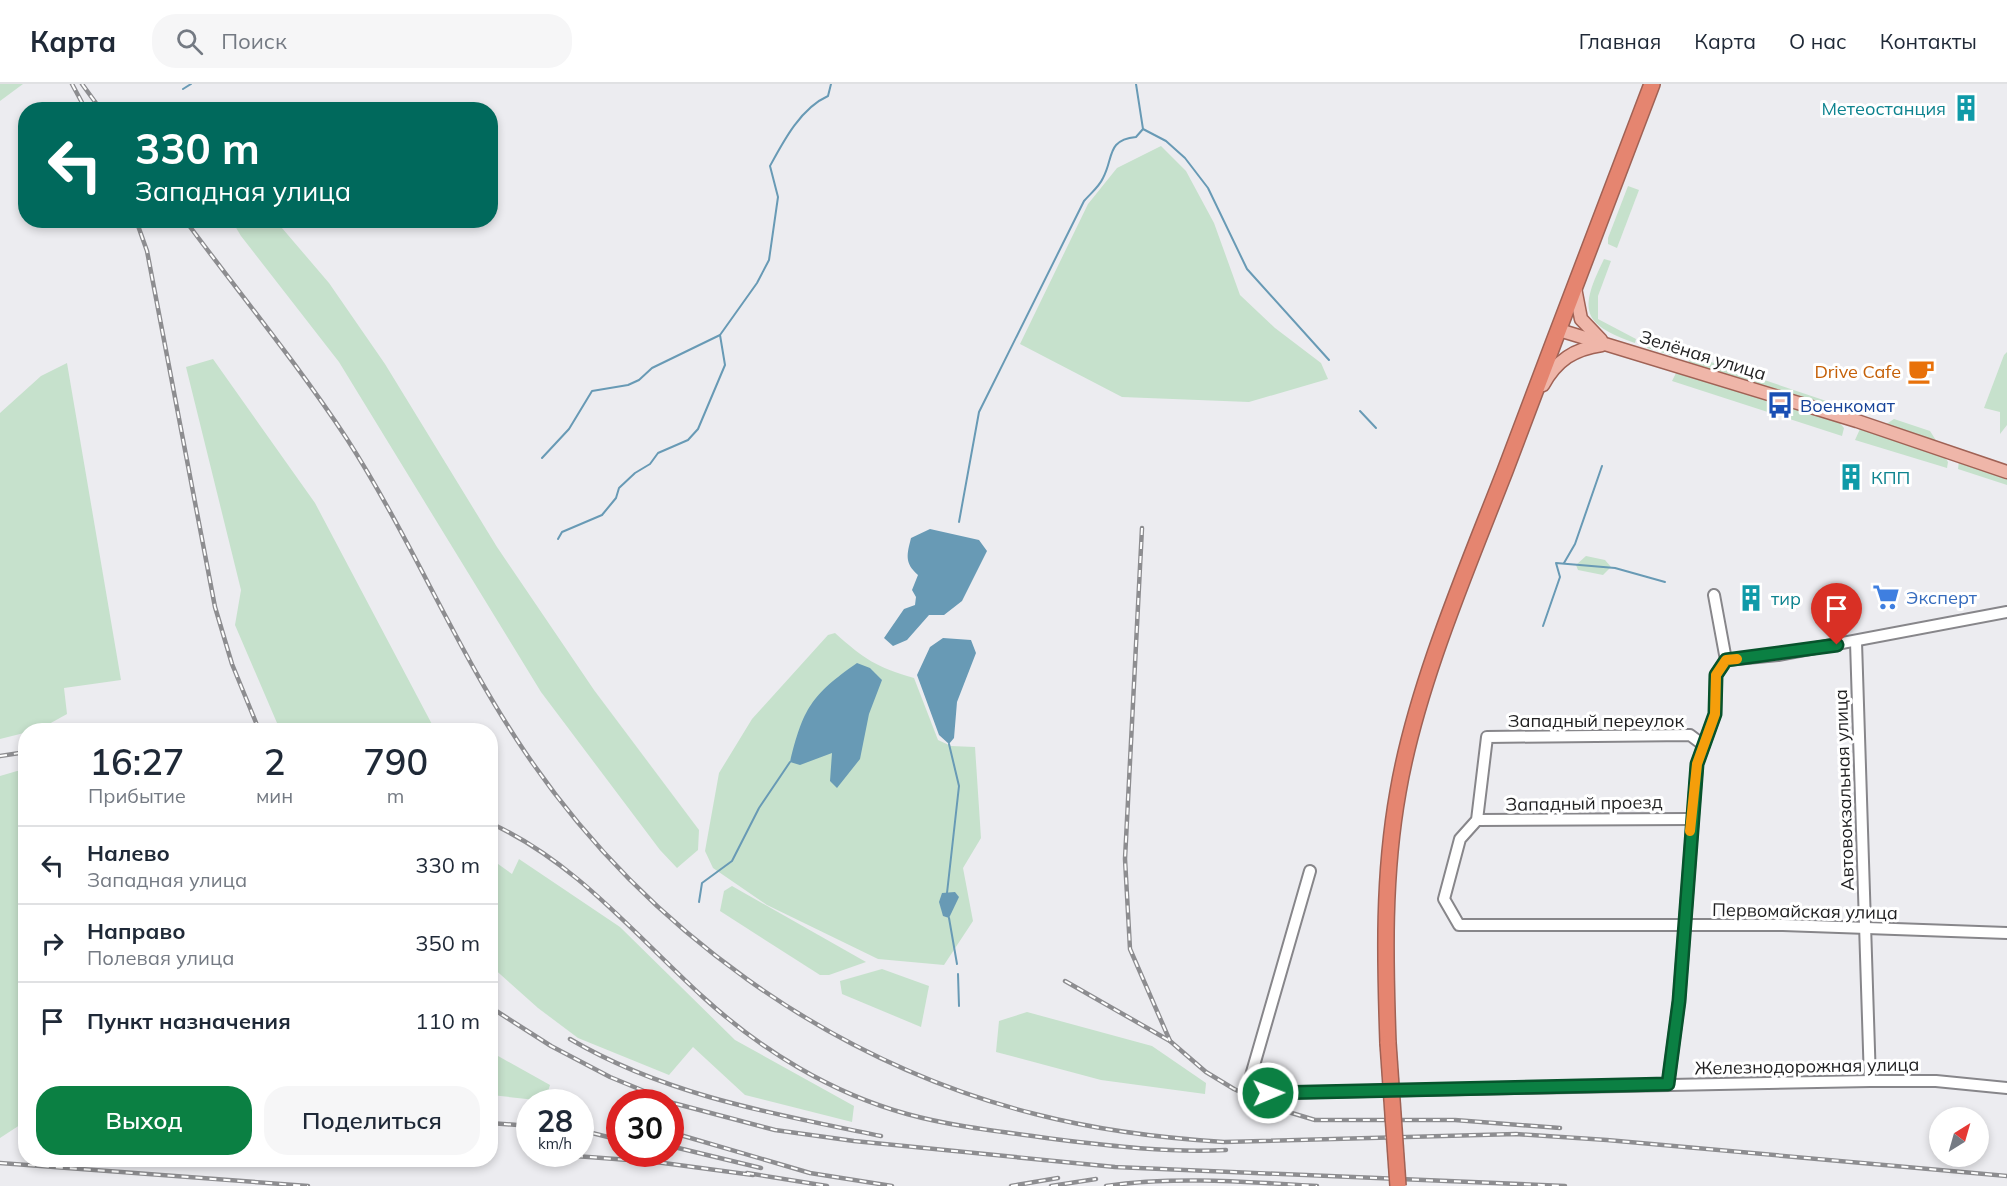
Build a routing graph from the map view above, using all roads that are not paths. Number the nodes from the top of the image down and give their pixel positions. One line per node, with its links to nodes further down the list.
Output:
1 (1652, 84): 2 (highway)
2 (1575, 287): 3 (highway); 4 (main road)
3 (1559, 330): 4 (main road, Зелёная улица); 5 (highway)
4 (1606, 344): 5 (main road); 6 (main road, Зелёная улица)
5 (1528, 410): 21 (highway, bridge)
6 (2007, 472)
7 (1714, 595): 10 (street)
8 (2007, 612): 9 (street)
9 (1856, 642): 10 (street); 16 (street, Автовокзальная улица)
10 (1726, 660): 11 (street)
11 (1702, 744): 12 (street); 13 (street, Западный переулок)
12 (1691, 819): 13 (street, Западный проезд); 15 (street)
13 (1477, 820): 15 (street, Первомайская улица)
14 (1310, 871): 19 (street, Железнодорожная улица)
15 (1685, 925): 16 (street, Первомайская улица); 19 (street)
16 (1866, 927): 17 (street, Первомайская улица); 18 (street, Автовокзальная улица)
17 (2007, 933)
18 (1870, 1081): 19 (street, Железнодорожная улица); 20 (street, Железнодорожная улица)
19 (1668, 1084)
20 (2007, 1088)
21 (1398, 1186)

